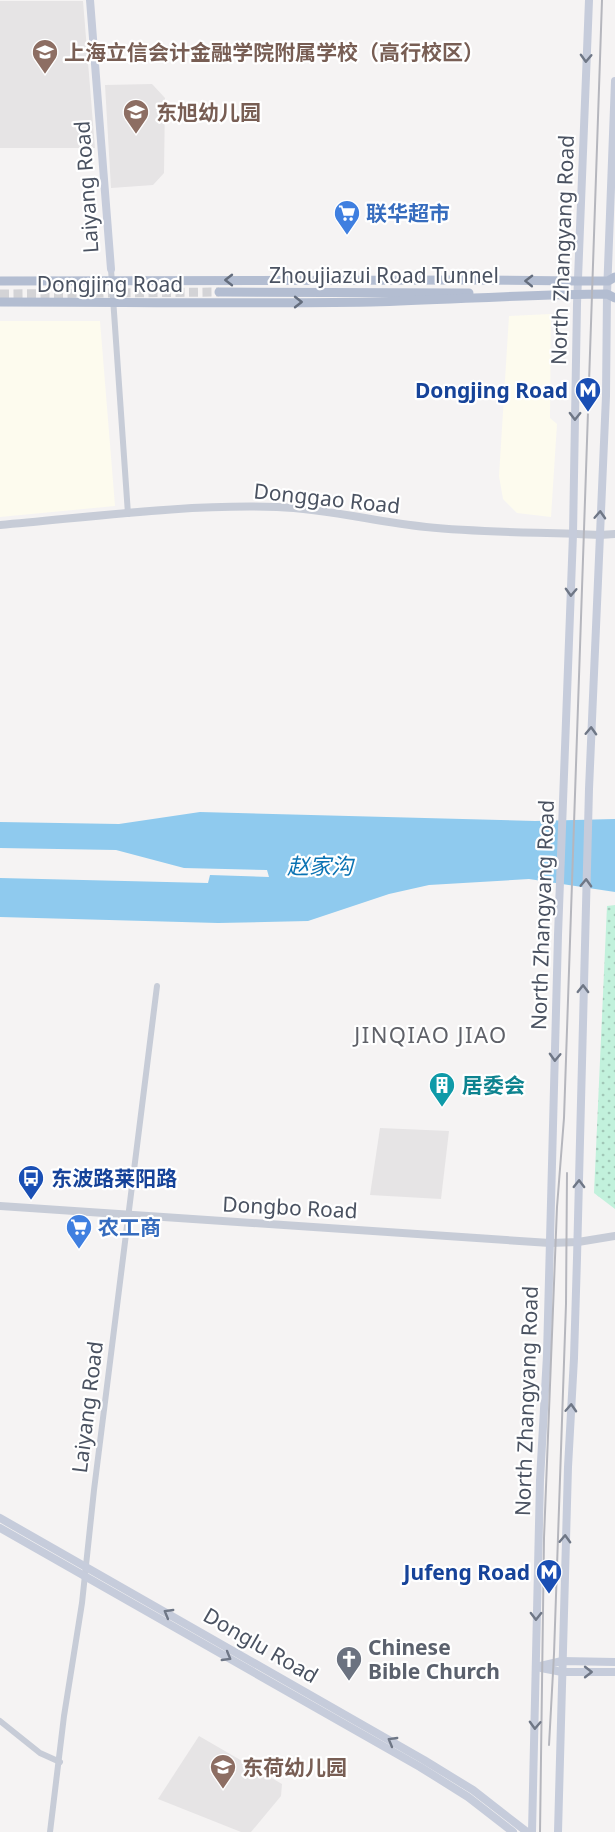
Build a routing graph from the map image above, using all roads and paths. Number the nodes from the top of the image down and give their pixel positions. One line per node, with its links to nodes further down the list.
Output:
1 (90, 0): 4 (main road, Laiyang Road)
2 (589, 0): 7 (main road, North Zhangyang Road, one-way to 7)
3 (615, 81): 5 (main road, North Zhangyang Road)
4 (111, 269): 6 (street, Laiyang Road)
5 (612, 279): 7 (main road, Dongjing Road); 12 (main road, North Zhangyang Road)
6 (112, 280): 7 (main road, Dongjing Road, one-way to 6); 8 (main road, Dongjing Road); 14 (street, Laiyang Road)
7 (578, 282): 11 (main road, North Zhangyang Road)
8 (0, 283)
9 (219, 292): 10 (main road, Zhoujiazui Road Tunnel)
10 (548, 294): 11 (main road, Dongjing Road); 14 (main road, Dongjing Road, one-way to 10)
11 (577, 294): 12 (main road, Dongjing Road); 17 (main road, North Zhangyang Road, one-way to 17)
12 (611, 296): 19 (main road, North Zhangyang Road, one-way to 12)
13 (0, 302): 14 (main road, Dongjing Road)
14 (114, 303): 15 (street, Laiyang Road)
15 (128, 514): 16 (street, Donggao Road); 17 (street, Donggao Road)
16 (0, 525)
17 (573, 534): 19 (street, Donggao Road); 25 (main road, North Zhangyang Road, one-way to 25)
18 (615, 534): 19 (street, Donggao Road)
19 (600, 535): 24 (main road, North Zhangyang Road, one-way to 19)
20 (157, 986): 22 (street, Laiyang Road)
21 (0, 1206): 22 (street, Dongbo Road)
22 (129, 1215): 25 (street, Dongbo Road); 28 (street, Laiyang Road)
23 (615, 1236): 24 (street, Dongbo Road)
24 (578, 1242): 25 (street, Dongbo Road); 29 (main road, North Zhangyang Road, one-way to 24)
25 (550, 1243): 31 (main road, North Zhangyang Road, one-way to 31)
26 (0, 1518): 28 (main road, Donglu Road)
27 (0, 1528): 28 (main road, Donglu Road)
28 (86, 1571): 35 (street, Laiyang Road); 37 (main road, Donglu Road, one-way to 37); 38 (main road, Donglu Road, one-way to 28)
29 (562, 1661): 30 (main road); 31 (main road); 32 (main road, North Zhangyang Road)
30 (615, 1662)
31 (536, 1667): 32 (main road); 38 (main road, North Zhangyang Road, one-way to 38)
32 (562, 1672): 33 (main road, one-way to 33); 39 (main road, North Zhangyang Road)
33 (615, 1672)
34 (0, 1721): 35 (street)
35 (60, 1762): 36 (street, Laiyang Road)
36 (50, 1832)
37 (513, 1832)
38 (529, 1832)
39 (558, 1832)

